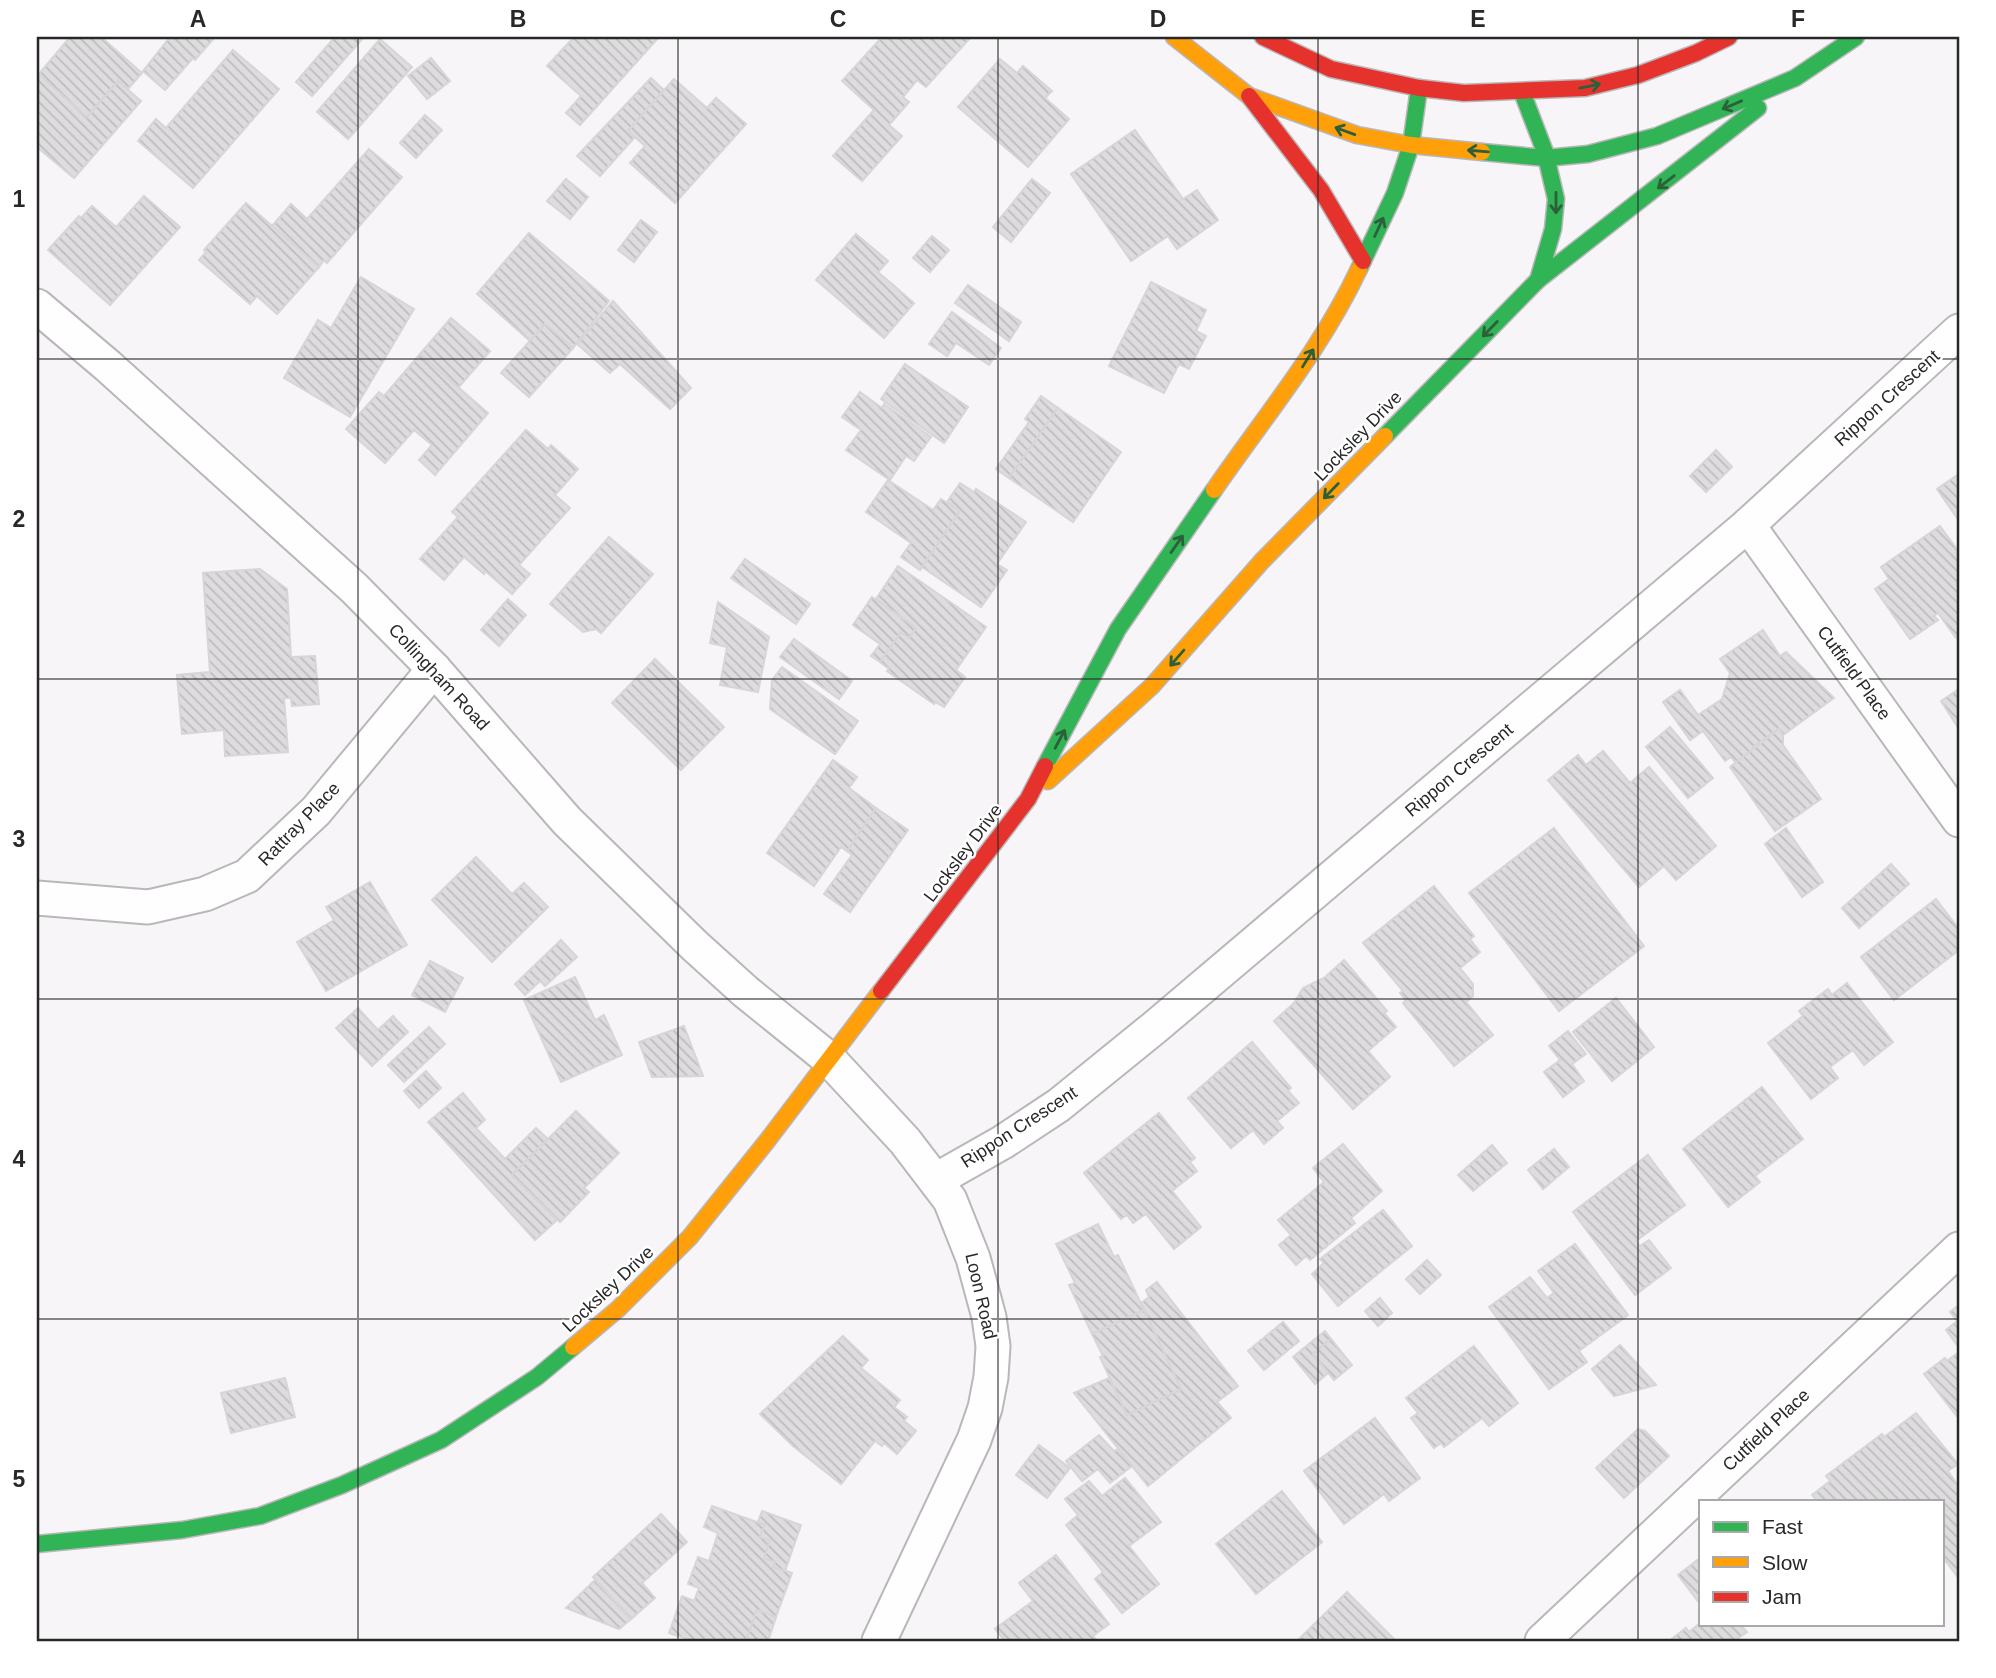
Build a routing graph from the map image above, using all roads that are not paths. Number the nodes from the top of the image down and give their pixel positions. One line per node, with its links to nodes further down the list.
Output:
1 (1174, 37): 8 (street)
2 (1262, 37): 6 (street)
3 (1728, 37): 7 (street, one-way to 3)
4 (1856, 37): 5 (street)
5 (1795, 78): 10 (street, one-way to 10); 12 (street, one-way to 12)
6 (1419, 88): 7 (street); 9 (street, Locksley Drive)
7 (1522, 92): 10 (street, Locksley Drive)
8 (1249, 96): 9 (street, one-way to 8); 11 (street)
9 (1411, 145): 10 (street, one-way to 9); 11 (street, Locksley Drive, one-way to 9)
10 (1546, 158): 12 (street, Locksley Drive, one-way to 12)
11 (1363, 261): 17 (street, Locksley Drive, one-way to 11)
12 (1538, 280): 17 (street, Locksley Drive, one-way to 17)
13 (37, 306): 16 (street, Collingham Road)
14 (1959, 331): 15 (street, Rippon Crescent)
15 (1748, 525): 18 (street, Cutfield Place); 21 (street, Rippon Crescent)
16 (434, 669): 19 (street, Rattray Place); 20 (street, Collingham Road)
17 (1028, 799): 20 (street, Locksley Drive)
18 (1959, 820)
19 (37, 898)
20 (829, 1059): 21 (street, Loon Road); 23 (street, Locksley Drive)
21 (936, 1180): 24 (street, Loon Road)
22 (1959, 1249): 25 (street, Cutfield Place)
23 (37, 1544)
24 (879, 1641)
25 (1542, 1641)

